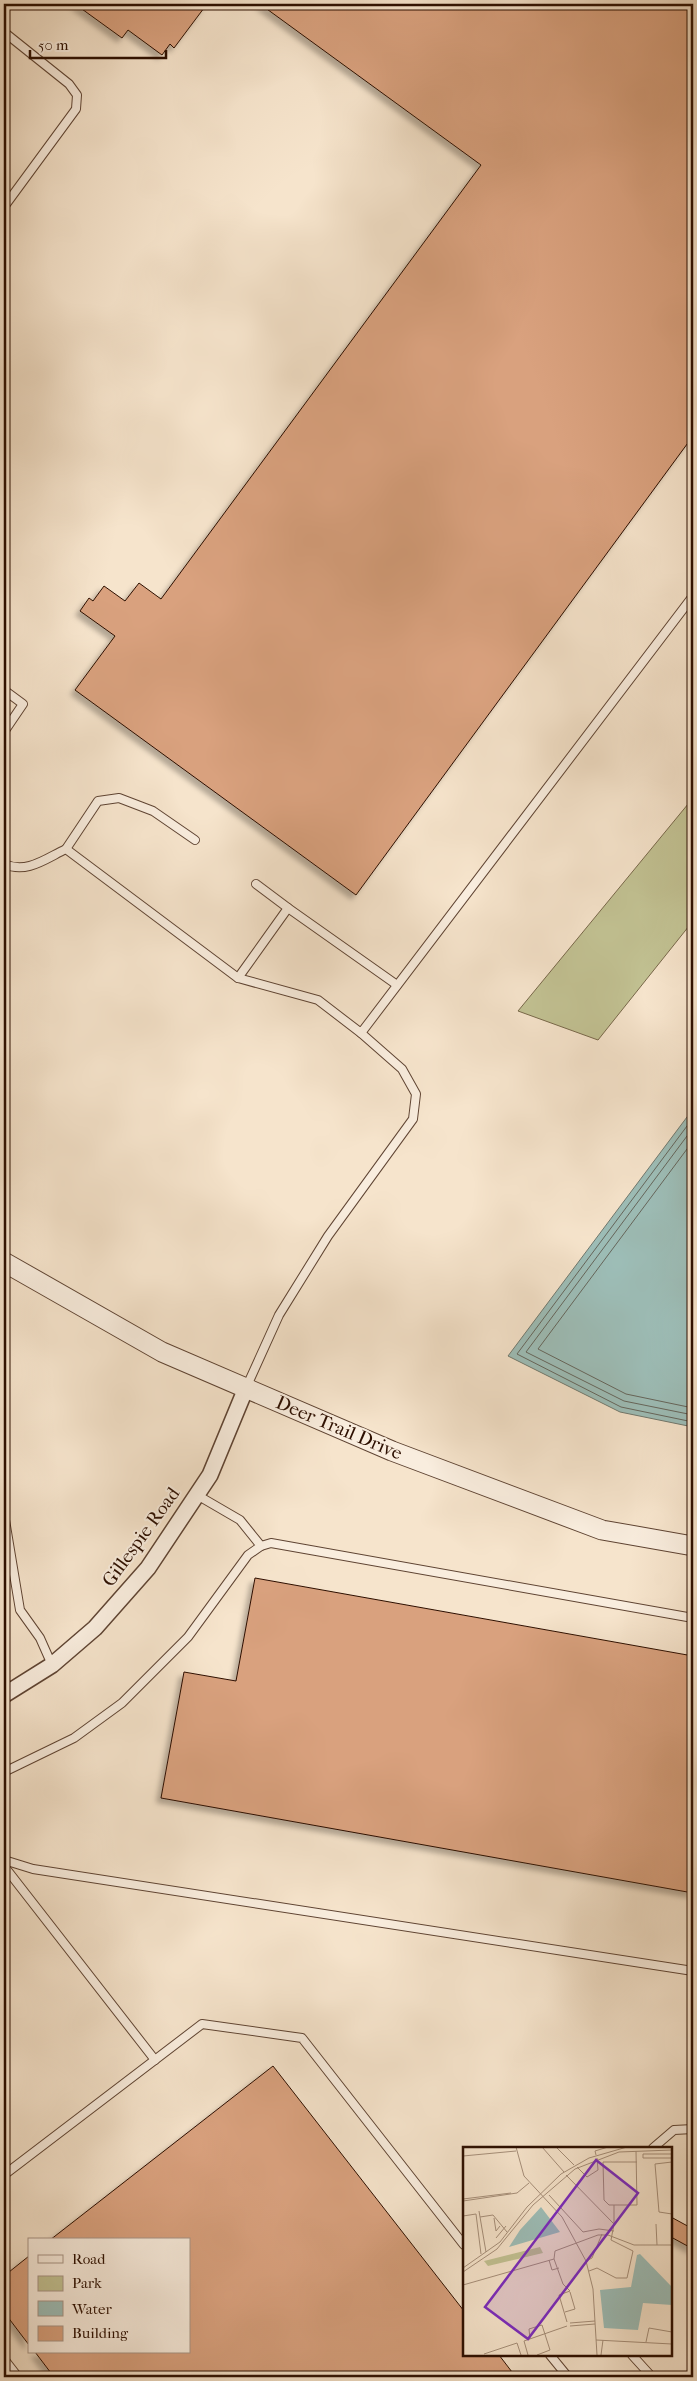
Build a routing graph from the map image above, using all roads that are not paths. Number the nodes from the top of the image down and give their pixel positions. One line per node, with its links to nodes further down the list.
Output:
1 (4, 32): 2 (lane)
2 (4, 207)
3 (693, 596): 12 (lane)
4 (4, 690): 5 (lane)
5 (4, 732)
6 (195, 840): 7 (lane)
7 (66, 848): 8 (lane); 11 (lane)
8 (4, 864)
9 (256, 884): 10 (lane)
10 (288, 908): 11 (lane); 12 (lane)
11 (238, 978): 13 (lane)
12 (397, 985): 13 (lane)
13 (361, 1033): 15 (lane)
14 (7, 1266): 15 (street, Deer Trail Drive)
15 (246, 1388): 16 (street, Gillespie Road); 19 (street, Deer Trail Drive)
16 (196, 1495): 18 (lane); 21 (street, Gillespie Road)
17 (4, 1514): 21 (lane)
18 (262, 1546): 20 (lane); 23 (lane)
19 (693, 1546)
20 (693, 1618)
21 (52, 1665): 22 (street, Gillespie Road)
22 (4, 1695)
23 (4, 1772)
24 (4, 1860): 26 (lane)
25 (4, 1866): 27 (lane)
26 (693, 1971)
27 (155, 2060): 30 (lane); 31 (lane)
28 (693, 2129): 29 (lane)
29 (653, 2147)
30 (4, 2175)
31 (463, 2244)
32 (551, 2356): 36 (lane)
33 (633, 2356): 37 (lane)
34 (4, 2359): 35 (lane)
35 (18, 2377)
36 (568, 2377)
37 (652, 2377)

